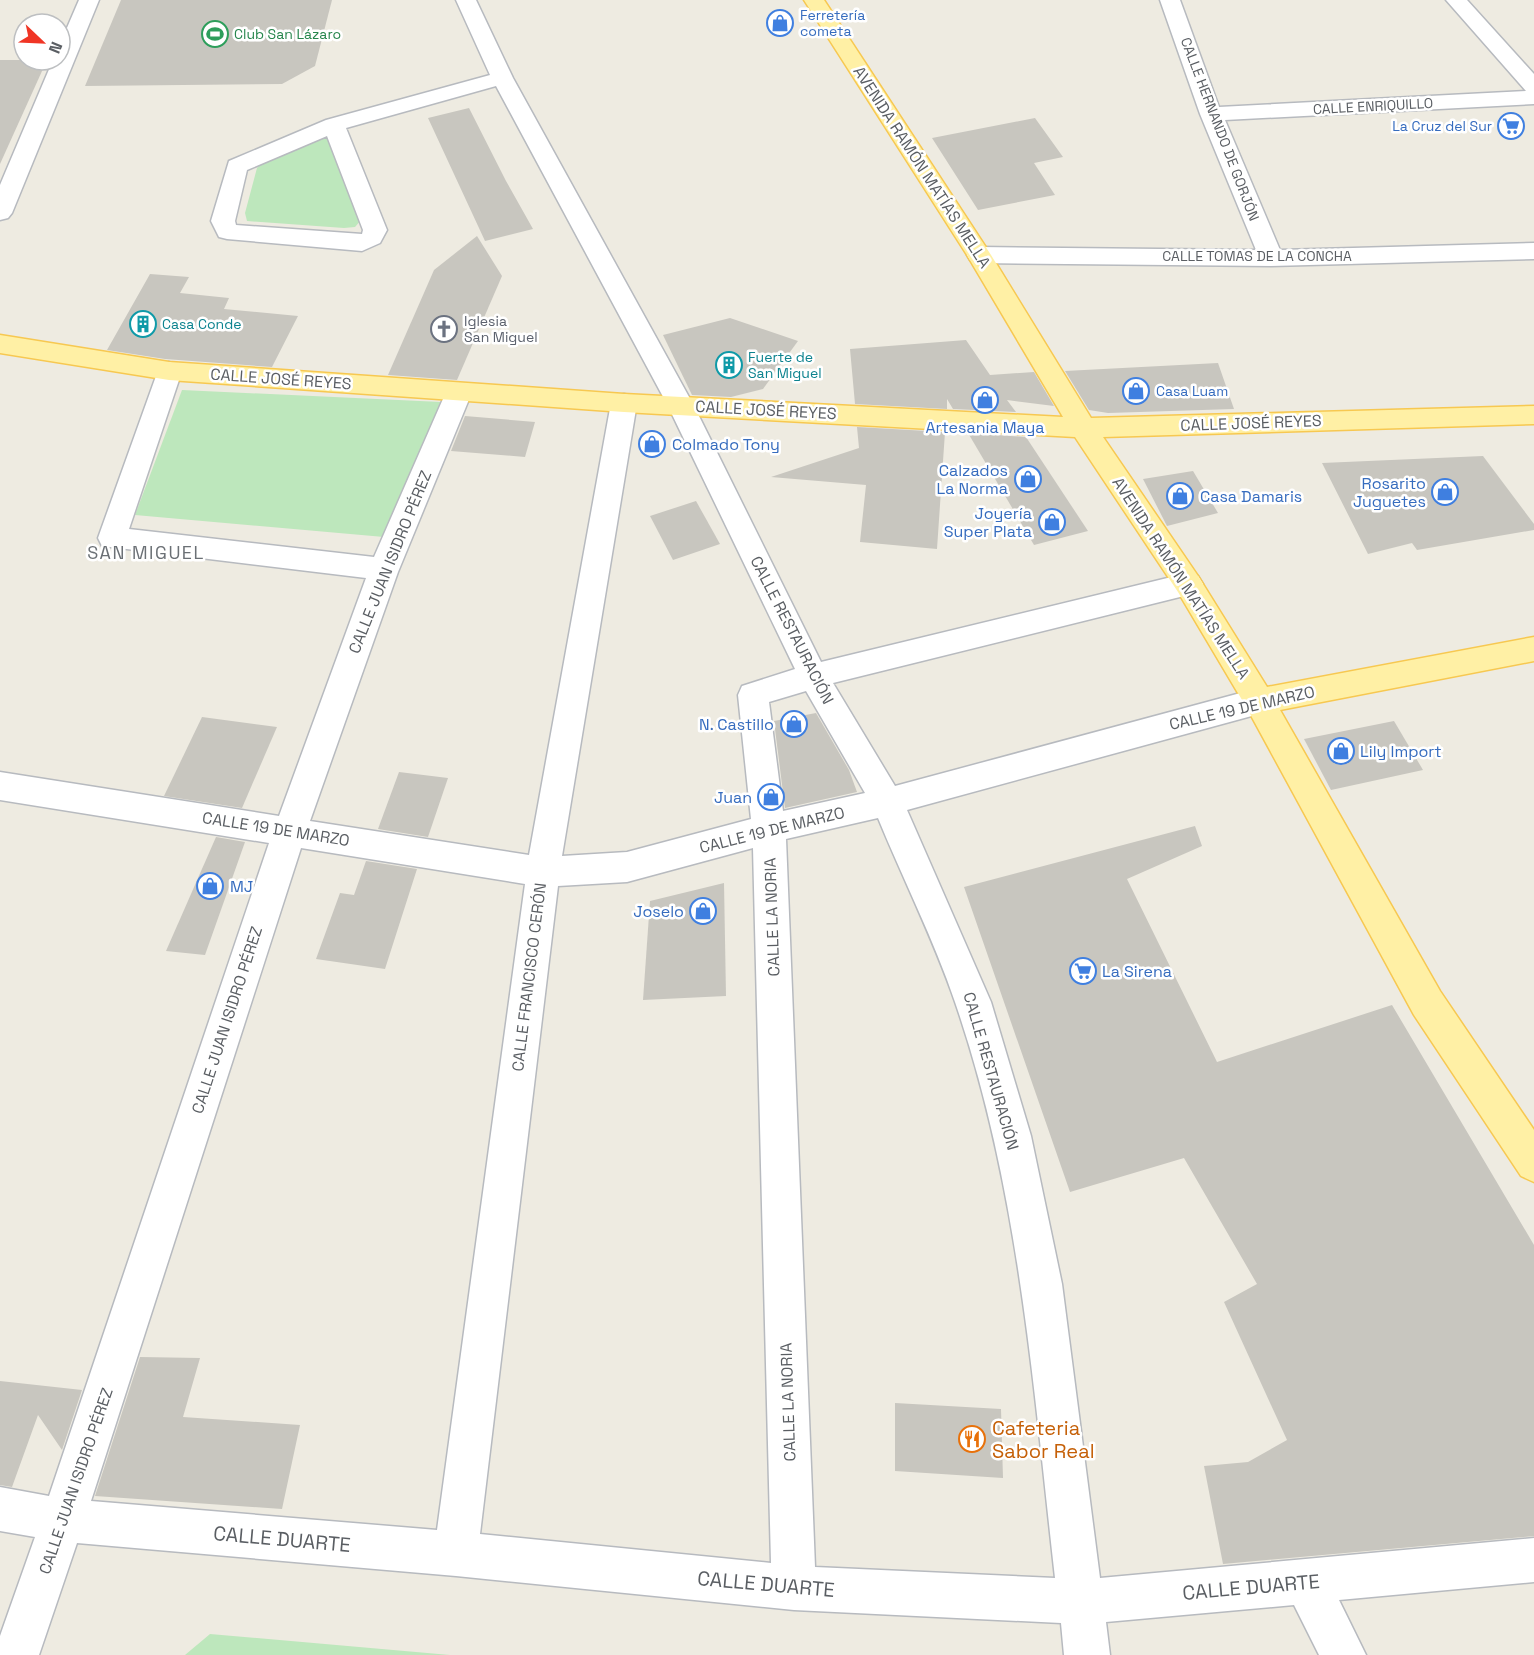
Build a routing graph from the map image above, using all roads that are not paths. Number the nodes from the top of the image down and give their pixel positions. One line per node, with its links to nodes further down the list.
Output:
1 (89, 0): 11 (street)
2 (466, 0): 6 (street)
3 (814, 0): 13 (main road, AVENIDA RAMÓN MATÍAS MELLA)
4 (1170, 0): 9 (street, CALLE HERNANDO DE GORJÓN)
5 (1456, 0): 7 (street)
6 (502, 78): 10 (street); 19 (street)
7 (1534, 87)
8 (1534, 98): 9 (street, CALLE ENRIQUILLO)
9 (1211, 114): 14 (street, CALLE HERNANDO DE GORJÓN)
10 (334, 125): 10 (street)
11 (0, 213)
12 (1534, 251): 14 (street, CALLE TOMAS DE LA CONCHA)
13 (979, 255): 14 (street, CALLE TOMAS DE LA CONCHA); 21 (main road, AVENIDA RAMÓN MATÍAS MELLA)
14 (1271, 258)
15 (0, 344): 16 (main road, CALLE JOSÉ REYES)
16 (168, 371): 17 (main road, CALLE JOSÉ REYES); 22 (street)
17 (459, 392): 18 (main road, CALLE JOSÉ REYES); 22 (street, CALLE JUAN ISIDRO PÉREZ)
18 (624, 402): 19 (main road, CALLE JOSÉ REYES); 31 (street, CALLE FRANCISCO CERÓN)
19 (681, 406): 21 (main road, CALLE JOSÉ REYES); 25 (street, CALLE RESTAURACIÓN)
20 (1534, 416): 21 (main road, CALLE JOSÉ REYES)
21 (1083, 428): 23 (main road, AVENIDA RAMÓN MATÍAS MELLA)
22 (384, 569): 30 (street, CALLE JUAN ISIDRO PÉREZ)
23 (1188, 584): 25 (street, CALLE LA NORIA); 26 (main road, AVENIDA RAMÓN MATÍAS MELLA)
24 (1534, 649): 26 (main road, CALLE 19 DE MARZO)
25 (813, 676): 28 (street, CALLE RESTAURACIÓN); 29 (street, CALLE LA NORIA)
26 (1259, 701): 28 (street, CALLE 19 DE MARZO); 32 (main road, AVENIDA RAMÓN MATÍAS MELLA)
27 (0, 786): 30 (street, CALLE 19 DE MARZO)
28 (887, 802): 29 (street, CALLE 19 DE MARZO); 39 (street, CALLE RESTAURACIÓN)
29 (769, 829): 31 (street, CALLE 19 DE MARZO); 38 (street, CALLE LA NORIA)
30 (289, 831): 31 (street, CALLE 19 DE MARZO); 34 (street, CALLE JUAN ISIDRO PÉREZ)
31 (543, 872): 35 (street, CALLE FRANCISCO CERÓN)
32 (1534, 1163)
33 (0, 1509): 34 (street, CALLE DUARTE)
34 (64, 1520): 35 (street, CALLE DUARTE); 40 (street, CALLE JUAN ISIDRO PÉREZ)
35 (456, 1554): 38 (street, CALLE DUARTE)
36 (1534, 1560): 37 (street, CALLE DUARTE)
37 (1306, 1582): 39 (street, CALLE DUARTE); 42 (street)
38 (794, 1588): 39 (street, CALLE DUARTE)
39 (1082, 1602): 41 (street, CALLE RESTAURACIÓN)
40 (16, 1655)
41 (1087, 1655)
42 (1343, 1655)

